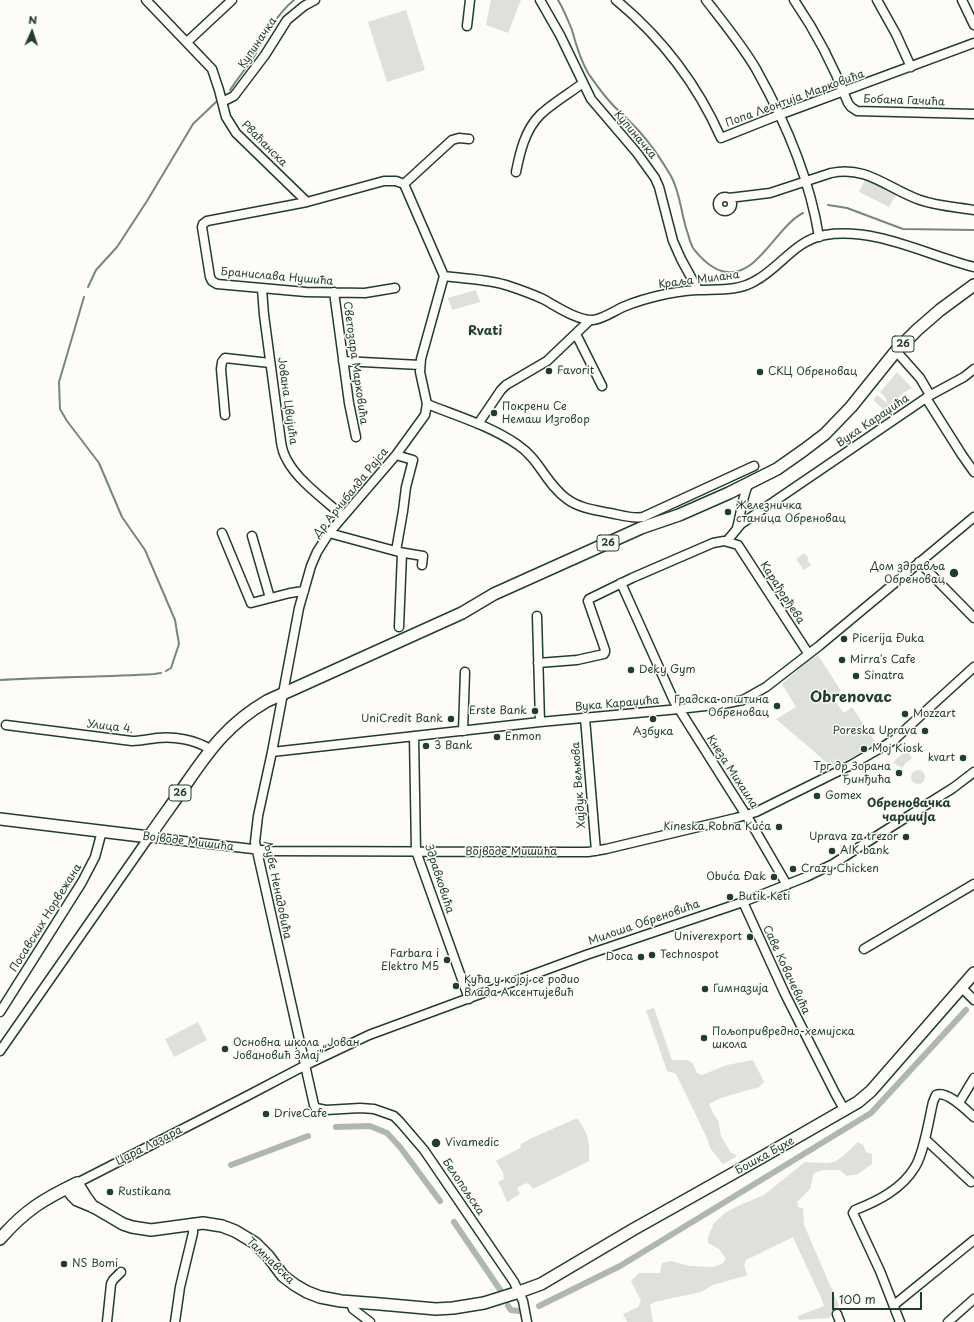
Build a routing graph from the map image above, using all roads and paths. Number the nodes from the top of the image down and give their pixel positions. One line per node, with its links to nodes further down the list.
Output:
1 (146, 0): 13 (street, Рваћанска)
2 (232, 0): 13 (street)
3 (315, 0): 18 (street, Купиначка)
4 (470, 0): 12 (street)
5 (540, 0): 16 (street, Купиначка)
6 (616, 0): 20 (street, Попа Леонтија Марковића)
7 (706, 0): 20 (street)
8 (794, 0): 17 (street)
9 (877, 0): 15 (street)
10 (962, 0): 11 (street)
11 (974, 25)
12 (467, 26)
13 (187, 42): 18 (street, Рваћанска)
14 (974, 43): 15 (street, Попа Леонтија Марковића)
15 (911, 67): 17 (street, Попа Леонтија Марковића)
16 (583, 84): 22 (street); 34 (street, Купиначка)
17 (844, 92): 19 (street, Бобана Гачића); 20 (street, Попа Леонтија Марковића)
18 (222, 102): 26 (street, Рваћанска)
19 (974, 114)
20 (779, 115): 23 (street)
21 (469, 139): 24 (street)
22 (516, 172)
23 (806, 181): 25 (street); 27 (street); 28 (street)
24 (404, 184): 26 (street); 30 (street)
25 (729, 198)
26 (307, 202): 33 (street, Бранислава Нушића)
27 (974, 210)
28 (819, 236): 29 (street, Краља Милана); 34 (street, Краља Милана)
29 (974, 267)
30 (444, 276): 36 (street); 41 (street)
31 (974, 285): 38 (main road, 26)
32 (395, 288): 35 (street, Бранислава Нушића)
33 (262, 289): 35 (street, Бранислава Нушића); 40 (street, Јована Цвијића)
34 (698, 290): 36 (street, Краља Милана)
35 (334, 292): 39 (street, Светозара Марковића)
36 (590, 320): 37 (street, Краља Милана)
37 (576, 334): 43 (street); 47 (street, Краља Милана)
38 (896, 351): 44 (street, Вука Караџића); 52 (main road, 26)
39 (343, 361): 41 (street); 48 (street, Светозара Марковића)
40 (270, 363): 46 (street); 56 (street, Јована Цвијића)
41 (420, 365): 45 (street)
42 (974, 369): 44 (street)
43 (602, 386)
44 (928, 397): 51 (street, Вука Караџића); 55 (street, Вука Караџића)
45 (427, 404): 47 (street); 49 (street, Др Арчибалда Рајса)
46 (225, 415)
47 (478, 424): 50 (street)
48 (356, 437)
49 (396, 455): 56 (street, Др Арчибалда Рајса); 64 (street)
50 (754, 466)
51 (974, 472)
52 (748, 485): 53 (main road, 26); 54 (street, Карађорђева)
53 (729, 493): 54 (street); 77 (main road, 26)
54 (742, 506): 55 (street); 58 (street, Карађорђева)
55 (759, 512): 58 (street, Вука Караџића)
56 (343, 516): 60 (street, Др Арчибалда Рајса)
57 (974, 517): 65 (street, Вука Караџића)
58 (737, 528): 62 (street, Карађорђева); 63 (street, Карађорђева)
59 (222, 533): 69 (street)
60 (329, 533): 64 (street); 68 (street, Др Арчибалда Рајса)
61 (252, 536): 69 (street)
62 (727, 541): 63 (street); 67 (street)
63 (738, 545): 73 (street, Карађорђева)
64 (399, 552): 66 (street); 72 (street)
65 (919, 562): 71 (street); 73 (street, Вука Караџића)
66 (422, 565)
67 (621, 583): 74 (street); 78 (street, Кнеза Михаила)
68 (304, 591): 69 (street); 77 (street, Др Арчибалда Рајса)
69 (270, 598)
70 (538, 616): 74 (street)
71 (974, 618)
72 (399, 627)
73 (808, 653): 78 (street, Вука Караџића)
74 (538, 663): 80 (street)
75 (974, 668): 87 (street, Војводе Мишића)
76 (465, 672): 82 (street)
77 (282, 695): 84 (main road, 26); 85 (street, Љубе Ненадовића)
78 (679, 709): 79 (street, Вука Караџића); 87 (street, Кнеза Михаила)
79 (585, 718): 80 (street, Вука Караџића); 93 (street, Хајдук Вељкова)
80 (540, 722): 82 (street, Вука Караџића)
81 (6, 725): 84 (street, Улица 4.)
82 (463, 731): 83 (street, Вука Караџића)
83 (414, 736): 85 (street, Вука Караџића); 92 (street, Здравковића)
84 (210, 749): 90 (main road, 26)
85 (272, 752): 91 (street, Љубе Ненадовића)
86 (974, 772): 95 (street, Милоша Обреновића)
87 (746, 815): 93 (street, Војводе Мишића); 95 (street, Кнеза Михаила)
88 (0, 819): 89 (main road, Војводе Мишића)
89 (102, 832): 90 (main road, Војводе Мишића); 102 (street, Посавских Норвежана)
90 (149, 837): 91 (street, Војводе Мишића); 103 (street)
91 (256, 850): 92 (street, Војводе Мишића); 104 (street, Љубе Ненадовића)
92 (416, 851): 93 (street, Војводе Мишића); 100 (street, Здравковића)
93 (596, 851)
94 (974, 884): 97 (street)
95 (787, 885): 96 (street, Милоша Обреновића)
96 (742, 902): 100 (street, Милоша Обреновића); 107 (street, Саве Ковачевића)
97 (864, 949)
98 (974, 973): 99 (main road, Бошка Бухе)
99 (961, 987): 101 (street); 107 (main road, Бошка Бухе)
100 (469, 999): 104 (street, Милоша Обреновића)
101 (974, 1000)
102 (0, 1012)
103 (0, 1051)
104 (306, 1065): 111 (street, Цара Лазара); 116 (street, Белопољска)
105 (974, 1078): 106 (street)
106 (959, 1103): 108 (street); 109 (street)
107 (845, 1111): 116 (main road, Бошка Бухе)
108 (974, 1117)
109 (925, 1139): 110 (street); 119 (street)
110 (971, 1182)
111 (72, 1185): 112 (main road, Тамнавска); 113 (main road, Цара Лазара)
112 (193, 1224): 118 (main road, Тамнавска); 121 (street)
113 (0, 1239)
114 (974, 1240): 119 (street)
115 (121, 1272): 120 (street)
116 (520, 1292): 118 (main road, Бошка Бухе); 123 (street, Белопољска)
117 (974, 1299): 125 (street)
118 (350, 1302): 122 (street)
119 (894, 1305): 124 (street)
120 (107, 1322)
121 (174, 1322)
122 (370, 1322)
123 (527, 1322)
124 (900, 1322)
125 (948, 1322)

